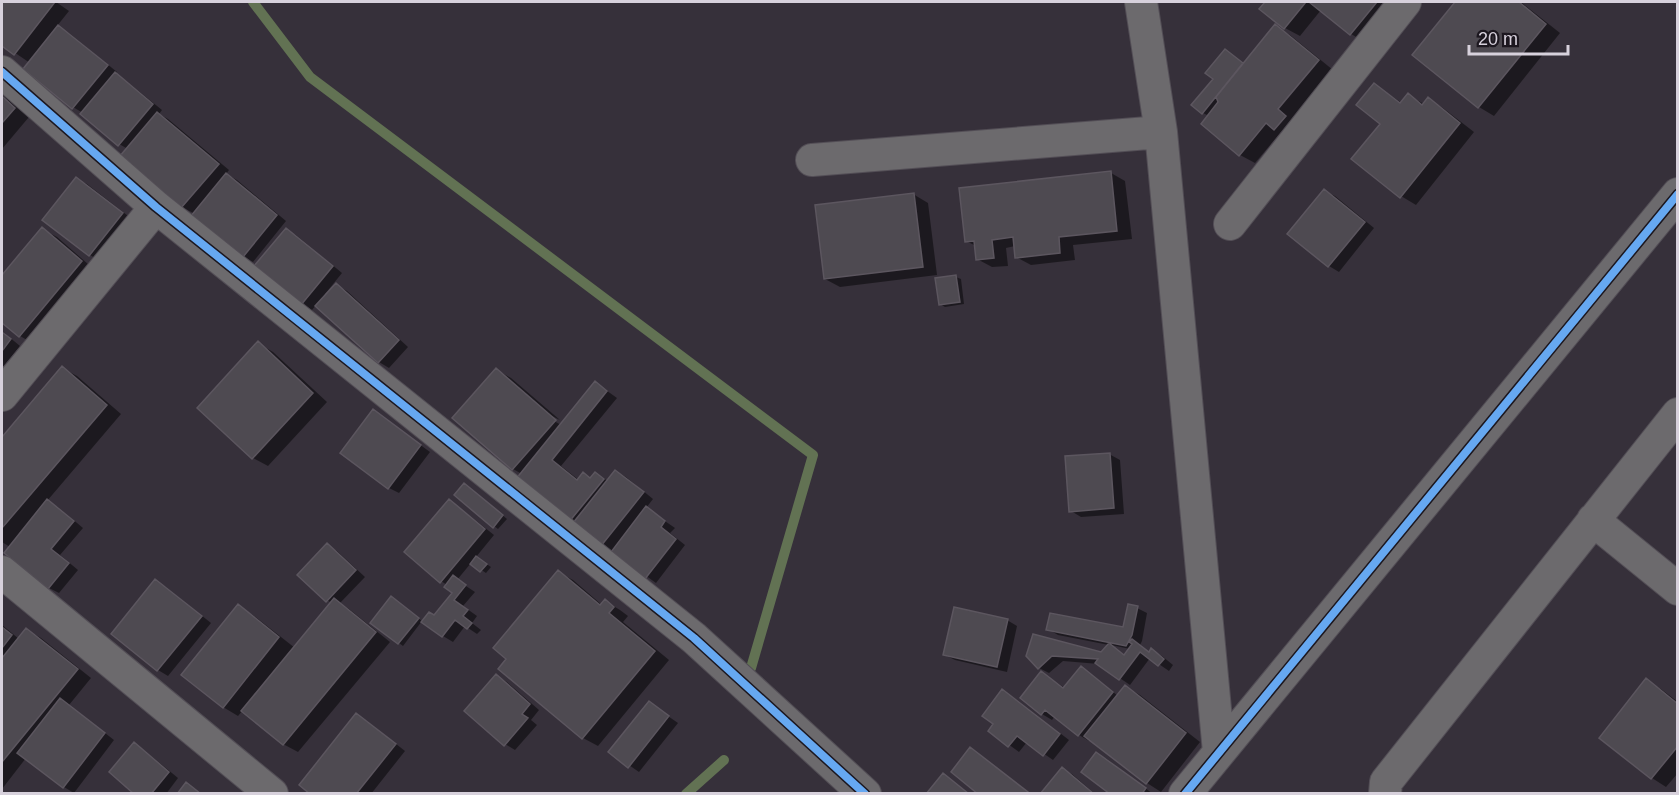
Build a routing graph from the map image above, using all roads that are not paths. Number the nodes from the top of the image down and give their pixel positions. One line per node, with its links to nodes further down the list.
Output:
1 (1141, 2): 4 (street)
2 (1405, 2): 8 (street)
3 (2, 72): 7 (street)
4 (1161, 132): 5 (street); 14 (street)
5 (812, 160)
6 (1677, 194): 14 (street)
7 (156, 207): 9 (street); 16 (street)
8 (1230, 224)
9 (2, 395)
10 (1677, 414): 11 (street)
11 (1593, 520): 13 (street); 18 (street)
12 (2, 572): 15 (street)
13 (1677, 589)
14 (1219, 753): 17 (street)
15 (272, 794)
16 (865, 794)
17 (1185, 794)
18 (1384, 794)

